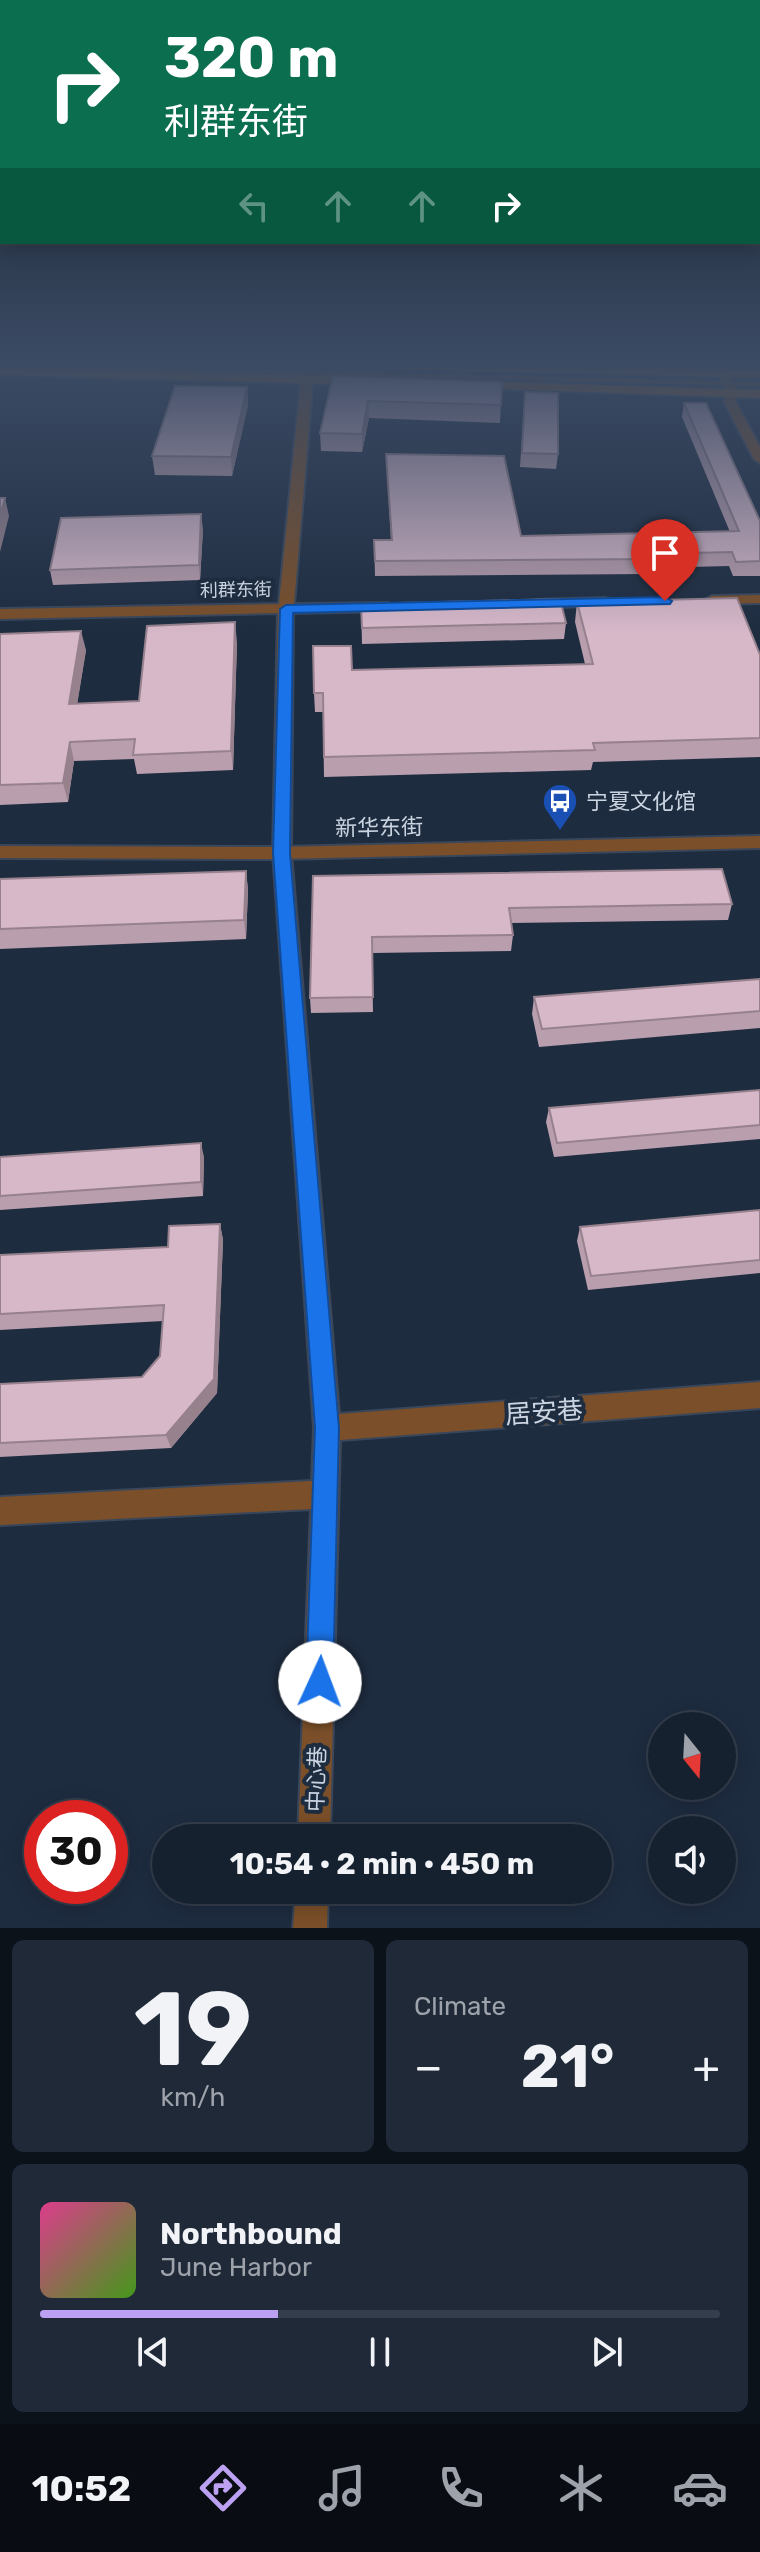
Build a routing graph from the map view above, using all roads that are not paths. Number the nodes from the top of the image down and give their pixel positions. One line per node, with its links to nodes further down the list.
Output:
1 (299, 454): 7 (street, 中心巷)
2 (760, 599): 3 (street)
3 (697, 600)
4 (618, 602): 5 (street)
5 (523, 604)
6 (397, 607): 7 (street, 利群东街)
7 (286, 609): 8 (street, 利群东街); 11 (street, 中心巷)
8 (0, 614)
9 (760, 842): 11 (street, 新华东街)
10 (0, 852): 11 (street, 新华东街)
11 (282, 853): 13 (street, 中心巷)
12 (760, 1395): 13 (street, 居安巷)
13 (327, 1428): 14 (street, 中心巷)
14 (327, 1494): 15 (street); 16 (street, 中心巷)
15 (0, 1511)
16 (315, 1824)
17 (311, 1904): 18 (street)
18 (310, 1928)

